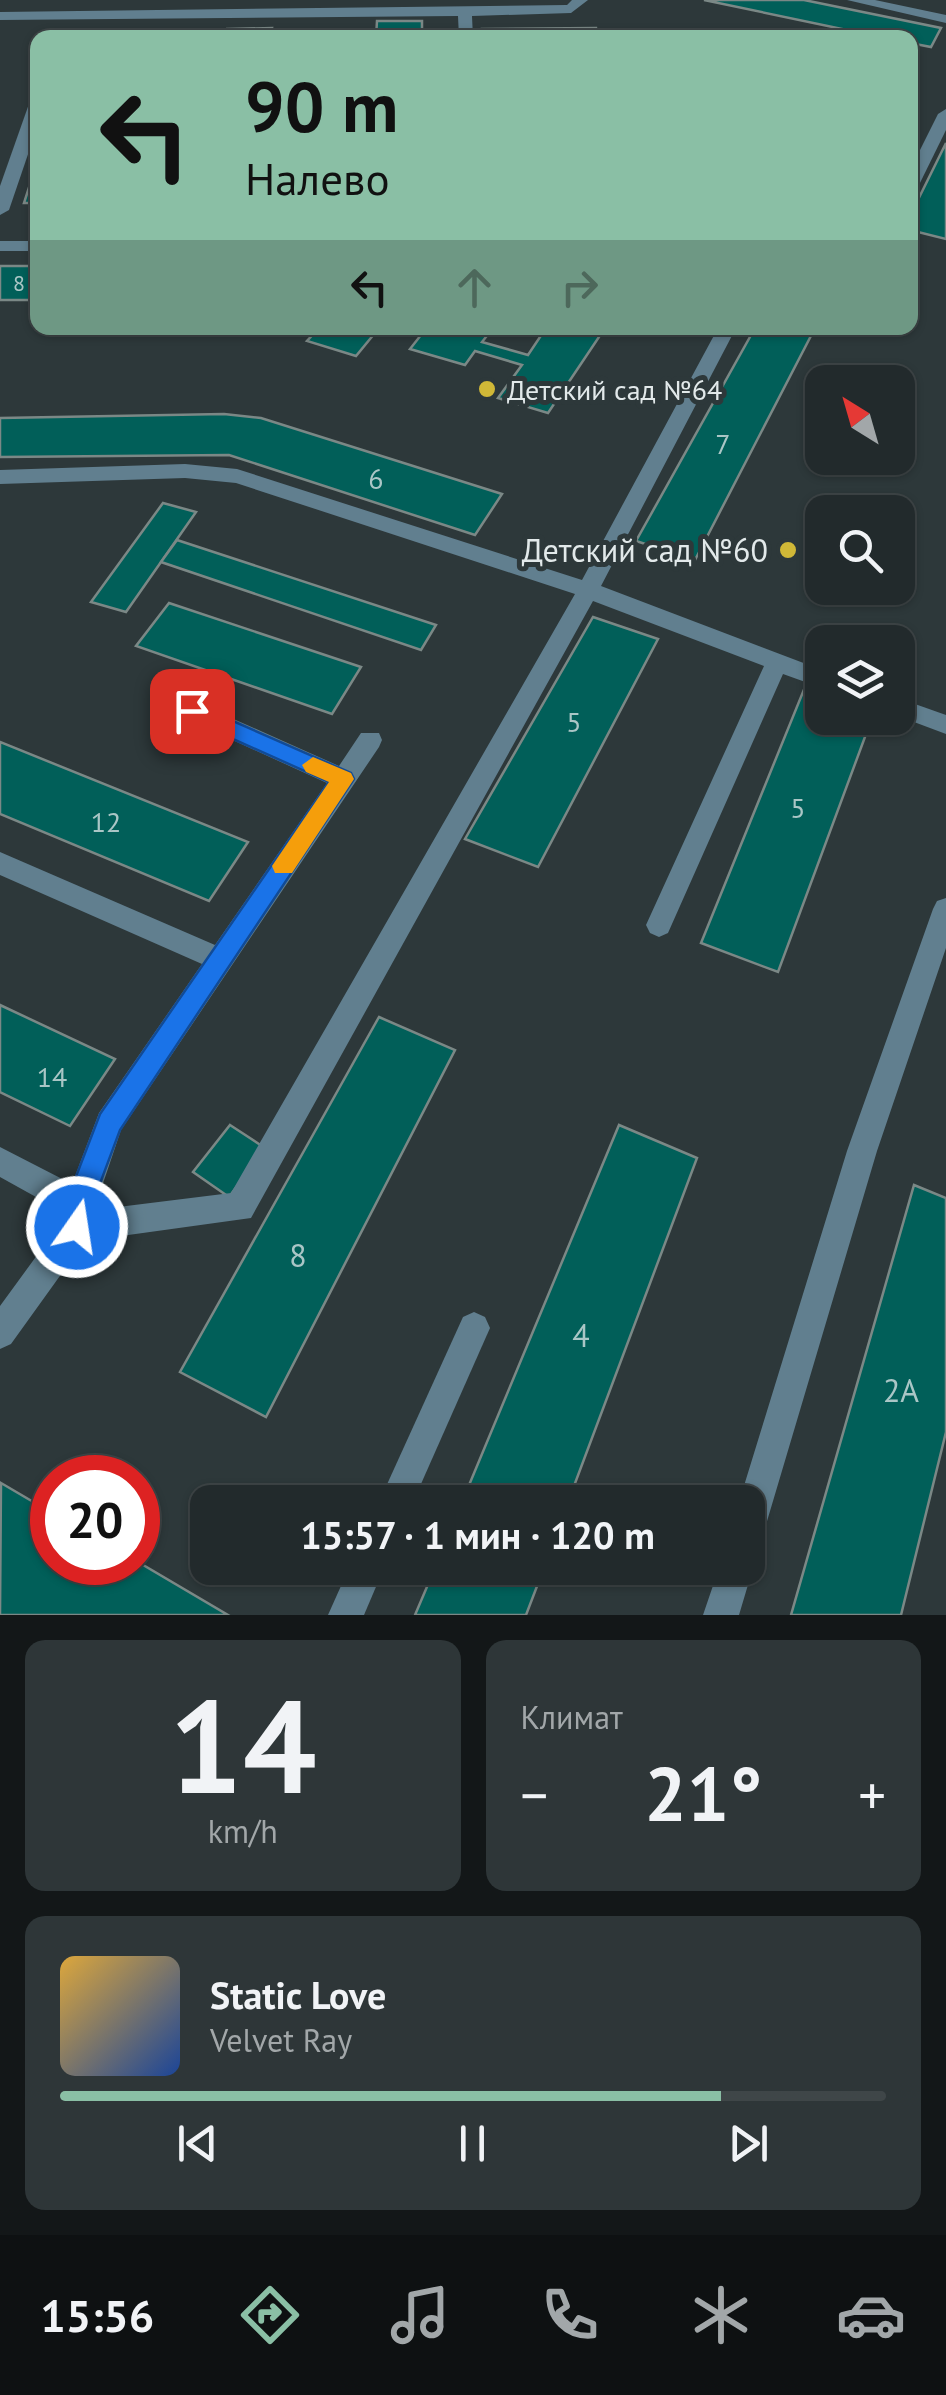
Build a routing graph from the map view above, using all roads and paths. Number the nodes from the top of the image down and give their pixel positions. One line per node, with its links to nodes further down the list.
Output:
1 (580, 0): 4 (lane)
2 (854, 0): 8 (lane)
3 (322, 8): 4 (lane); 7 (lane)
4 (466, 12): 11 (lane)
5 (0, 16): 6 (lane)
6 (67, 16): 7 (lane); 9 (lane)
7 (217, 17): 10 (lane)
8 (946, 19)
9 (63, 30)
10 (214, 30)
11 (466, 30)
12 (946, 114): 14 (lane)
13 (30, 125): 15 (lane)
14 (918, 171)
15 (0, 210)
16 (0, 246): 17 (lane)
17 (30, 246)
18 (724, 335): 20 (lane)
19 (0, 477): 20 (lane)
20 (588, 590): 21 (lane); 33 (lane)
21 (777, 662): 22 (lane); 30 (lane)
22 (805, 673)
23 (192, 711): 27 (lane)
24 (915, 713): 25 (lane)
25 (946, 725)
26 (370, 740): 27 (lane)
27 (343, 779): 31 (lane)
28 (0, 864): 31 (lane)
29 (946, 909): 37 (lane)
30 (660, 926)
31 (220, 960): 33 (lane)
32 (0, 1161): 33 (lane)
33 (78, 1216): 35 (lane)
34 (474, 1328): 36 (lane)
35 (0, 1333)
36 (404, 1485)
37 (761, 1485)
38 (359, 1585): 40 (lane)
39 (731, 1585): 41 (lane)
40 (346, 1615)
41 (721, 1615)

